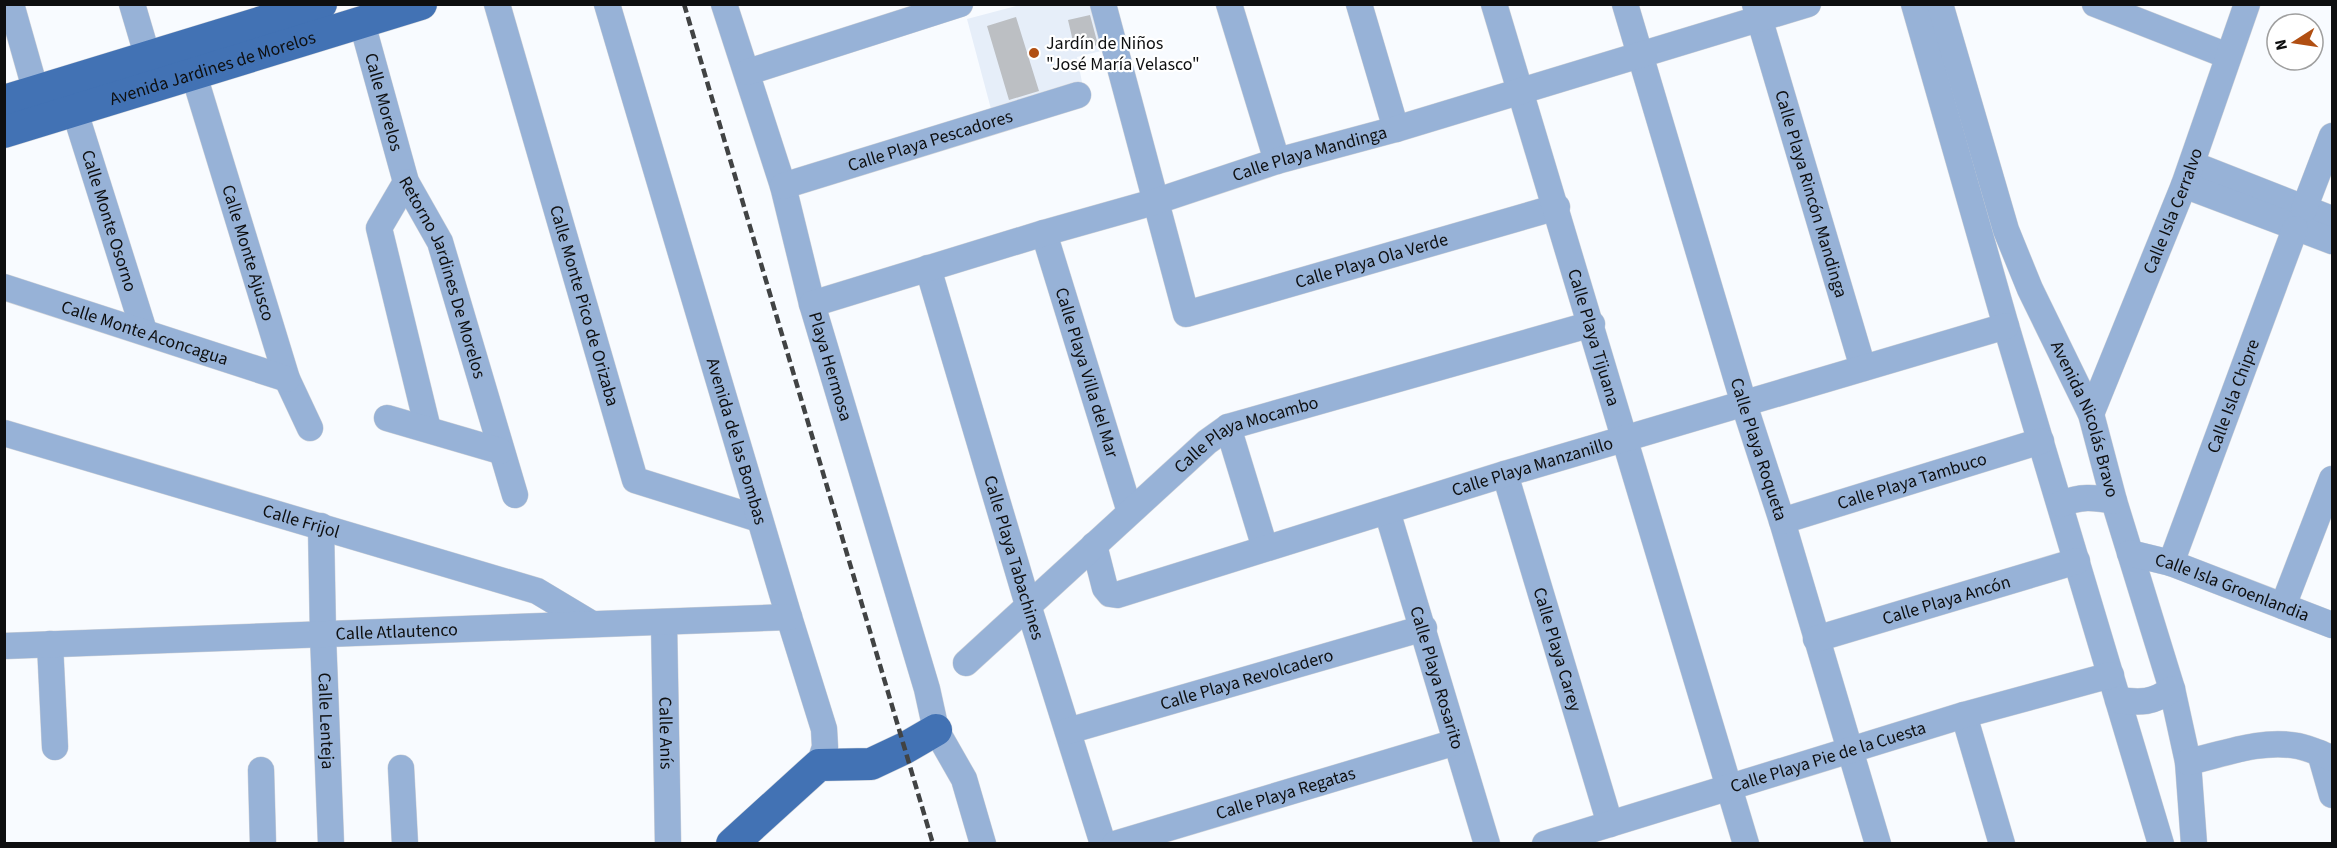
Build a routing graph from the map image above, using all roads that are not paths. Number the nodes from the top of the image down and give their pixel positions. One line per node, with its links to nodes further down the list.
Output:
1 (11, 4): 29 (street)
2 (132, 4): 24 (street)
3 (321, 4): 19 (main road, Avenida Jardines de Morelos)
4 (421, 4): 21 (main road, Avenida Jardines de Morelos)
5 (497, 4): 72 (street, Calle Monte Pico de Orizaba)
6 (607, 4): 72 (street, Avenida de las Bombas)
7 (724, 4): 25 (street, Playa Hermosa)
8 (960, 4): 25 (street)
9 (1103, 4): 40 (street)
10 (1229, 4): 36 (street)
11 (1359, 4): 33 (street)
12 (1494, 4): 28 (street, Calle Playa Tijuana)
13 (1625, 4): 22 (street, Calle Playa Roqueta)
14 (1808, 4): 20 (street, Calle Playa Mandinga)
15 (1914, 4): 50 (street)
16 (1940, 4): 48 (street, Avenida Nicolás Bravo)
17 (2095, 4): 23 (street)
18 (2247, 4): 23 (street, Calle Isla Cerralvo)
19 (265, 12): 24 (main road, Avenida Jardines de Morelos)
20 (1757, 12): 22 (street, Calle Playa Mandinga); 53 (street, Calle Playa Rincón Mandinga)
21 (362, 23): 27 (main road, Avenida Jardines de Morelos); 38 (street, Calle Morelos)
22 (1639, 55): 28 (street, Calle Playa Mandinga); 55 (street, Calle Playa Roqueta)
23 (2228, 56): 37 (street, Calle Isla Cerralvo)
24 (148, 58): 26 (main road, Avenida Jardines de Morelos)
25 (748, 72): 39 (street, Playa Hermosa)
26 (90, 75): 29 (main road, Avenida Jardines de Morelos); 32 (main road)
27 (194, 75): 32 (main road, Avenida Jardines de Morelos); 54 (street, Calle Monte Ajusco)
28 (1520, 91): 33 (street, Calle Playa Mandinga); 41 (street, Calle Playa Tijuana)
29 (36, 92): 31 (main road, Avenida Jardines de Morelos)
30 (1078, 95): 39 (street, Calle Playa Pescadores)
31 (4, 101)
32 (86, 108): 34 (main road, Avenida Jardines de Morelos); 52 (street, Calle Monte Osorno)
33 (1396, 129): 36 (street, Calle Playa Mandinga)
34 (4, 132)
35 (2332, 136): 42 (street, Calle Isla Chipre)
36 (1277, 161): 40 (street, Calle Playa Mandinga)
37 (2188, 175): 42 (street); 56 (street, Calle Isla Cerralvo)
38 (406, 182): 60 (street, Retorno Jardines De Morelos); 64 (street, Retorno Jardines De Morelos)
39 (783, 186): 49 (street, Playa Hermosa)
40 (1154, 202): 41 (street, Calle Playa Ola Verde); 44 (street, Calle Playa Mandinga)
41 (1557, 207): 51 (street, Calle Playa Tijuana)
42 (2299, 219): 43 (street); 45 (street); 79 (street, Calle Isla Chipre)
43 (2332, 219)
44 (1044, 233): 46 (street, Calle Playa Mandinga); 71 (street, Calle Playa Villa del Mar)
45 (2332, 242)
46 (928, 268): 49 (street, Calle Playa Mandinga); 80 (street, Calle Playa Tabachines)
47 (5, 286): 52 (street, Calle Monte Aconcagua)
48 (2030, 289): 50 (street, Calle Playa Manzanillo); 56 (street, Avenida Nicolás Bravo)
49 (812, 304): 96 (street, Playa Hermosa)
50 (2004, 316): 53 (street, Calle Playa Manzanillo); 63 (street)
51 (1592, 324): 58 (street, Calle Playa Mocambo); 62 (street, Calle Playa Tijuana)
52 (144, 331): 54 (street, Calle Monte Aconcagua)
53 (1863, 368): 55 (street, Calle Playa Manzanillo)
54 (287, 379): 59 (street, Calle Monte Ajusco)
55 (1744, 405): 62 (street, Calle Playa Manzanillo); 73 (street, Calle Playa Roqueta)
56 (2091, 414): 68 (street, Avenida Nicolás Bravo)
57 (387, 418): 60 (street)
58 (1228, 427): 71 (street, Calle Playa Mocambo); 76 (street)
59 (310, 428)
60 (428, 429): 64 (street)
61 (4, 433): 74 (street, Calle Frijol)
62 (1625, 440): 65 (street, Calle Playa Manzanillo); 106 (street, Calle Playa Tijuana)
63 (2042, 441): 69 (street); 73 (street, Calle Playa Tambuco)
64 (500, 451): 67 (street, Retorno Jardines De Morelos)
65 (1505, 474): 70 (street, Calle Playa Manzanillo); 108 (street, Calle Playa Carey)
66 (2332, 479): 81 (street)
67 (515, 495)
68 (2114, 501): 69 (street); 77 (street, Avenida Nicolás Bravo)
69 (2061, 504): 78 (street)
70 (1387, 511): 76 (street, Calle Playa Manzanillo); 86 (street, Calle Playa Rosarito)
71 (1130, 512): 75 (street, Calle Playa Mocambo)
72 (759, 519): 82 (street, Avenida de las Bombas)
73 (1782, 521): 88 (street, Calle Playa Roqueta)
74 (321, 526): 84 (street, Calle Frijol); 87 (street, Calle Lenteja)
75 (1094, 545): 76 (street, Calle Playa Manzanillo); 80 (street, Calle Playa Mocambo)
76 (1265, 548)
77 (2130, 553): 79 (street, Calle Isla Groenlandia); 93 (street, Avenida Nicolás Bravo)
78 (2077, 561): 88 (street, Calle Playa Ancón); 92 (street)
79 (2171, 563): 81 (street, Calle Isla Groenlandia)
80 (1028, 605): 91 (street, Calle Playa Mocambo); 97 (street, Calle Playa Tabachines)
81 (2283, 606): 85 (street, Calle Isla Groenlandia)
82 (789, 618): 83 (street, Calle Atlautenco); 103 (street, Avenida de las Bombas)
83 (664, 622): 84 (street, Calle Atlautenco); 112 (street, Calle Anís)
84 (592, 624): 87 (street, Calle Atlautenco)
85 (2332, 625)
86 (1424, 628): 97 (street, Calle Playa Revolcadero); 98 (street, Calle Playa Rosarito)
87 (323, 635): 89 (street, Calle Atlautenco); 110 (street, Calle Lenteja)
88 (1816, 639): 100 (street, Calle Playa Roqueta)
89 (50, 644): 90 (street, Calle Atlautenco); 99 (street)
90 (4, 646)
91 (966, 663)
92 (2111, 675): 94 (street); 95 (street, Calle Playa Pie de la Cuesta)
93 (2172, 689): 94 (street); 102 (street, Avenida Nicolás Bravo)
94 (2118, 700): 122 (street)
95 (1964, 715): 100 (street, Calle Playa Pie de la Cuesta); 121 (street)
96 (936, 730): 103 (main road); 114 (street, Playa Hermosa)
97 (1068, 731): 115 (street, Calle Playa Tabachines)
98 (1456, 742): 116 (street, Calle Playa Regatas); 117 (street, Calle Playa Rosarito)
99 (55, 747)
100 (1850, 750): 106 (street, Calle Playa Pie de la Cuesta); 120 (street, Calle Playa Roqueta)
101 (2326, 756): 102 (street); 107 (street)
102 (2188, 762): 123 (street, Avenida Nicolás Bravo)
103 (819, 765): 113 (main road)
104 (400, 768): 111 (street)
105 (261, 770): 109 (street)
106 (1729, 787): 108 (street, Calle Playa Pie de la Cuesta); 119 (street, Calle Playa Tijuana)
107 (2332, 795)
108 (1610, 824): 118 (street, Calle Playa Pie de la Cuesta)
109 (263, 843)
110 (331, 843)
111 (405, 843)
112 (668, 843)
113 (732, 843)
114 (983, 843)
115 (1103, 843)
116 (1115, 843)
117 (1487, 843)
118 (1545, 843)
119 (1746, 843)
120 (1878, 843)
121 (2002, 843)
122 (2161, 843)
123 (2194, 843)

